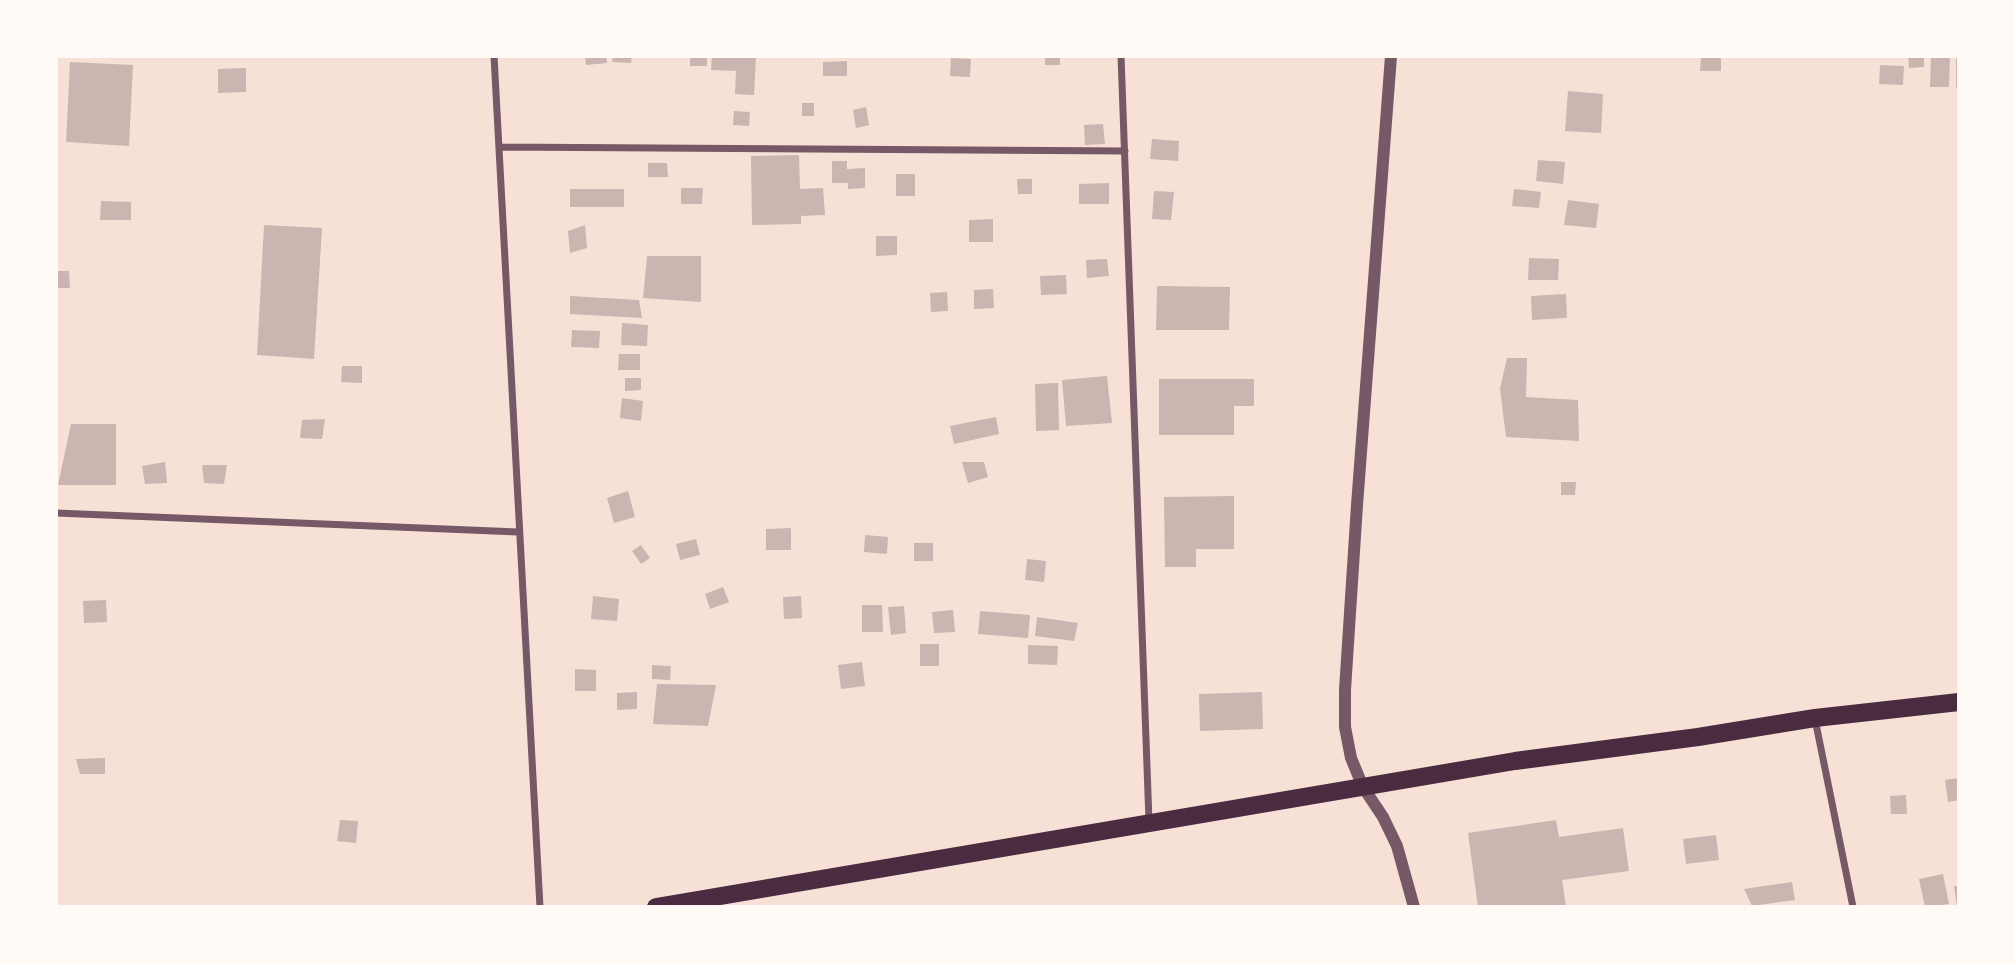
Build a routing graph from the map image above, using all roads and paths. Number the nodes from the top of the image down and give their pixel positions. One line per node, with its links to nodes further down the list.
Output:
1 (494, 56): 4 (street)
2 (1121, 56): 5 (street)
3 (1391, 56): 10 (street)
4 (499, 147): 5 (street); 7 (street)
5 (1125, 152): 11 (street)
6 (56, 513): 7 (street)
7 (518, 531): 12 (street)
8 (1959, 702): 9 (main road)
9 (1815, 718): 10 (main road); 15 (street)
10 (1363, 787): 11 (main road); 14 (street)
11 (1149, 824): 13 (main road)
12 (540, 907)
13 (656, 907)
14 (1414, 907)
15 (1853, 907)

